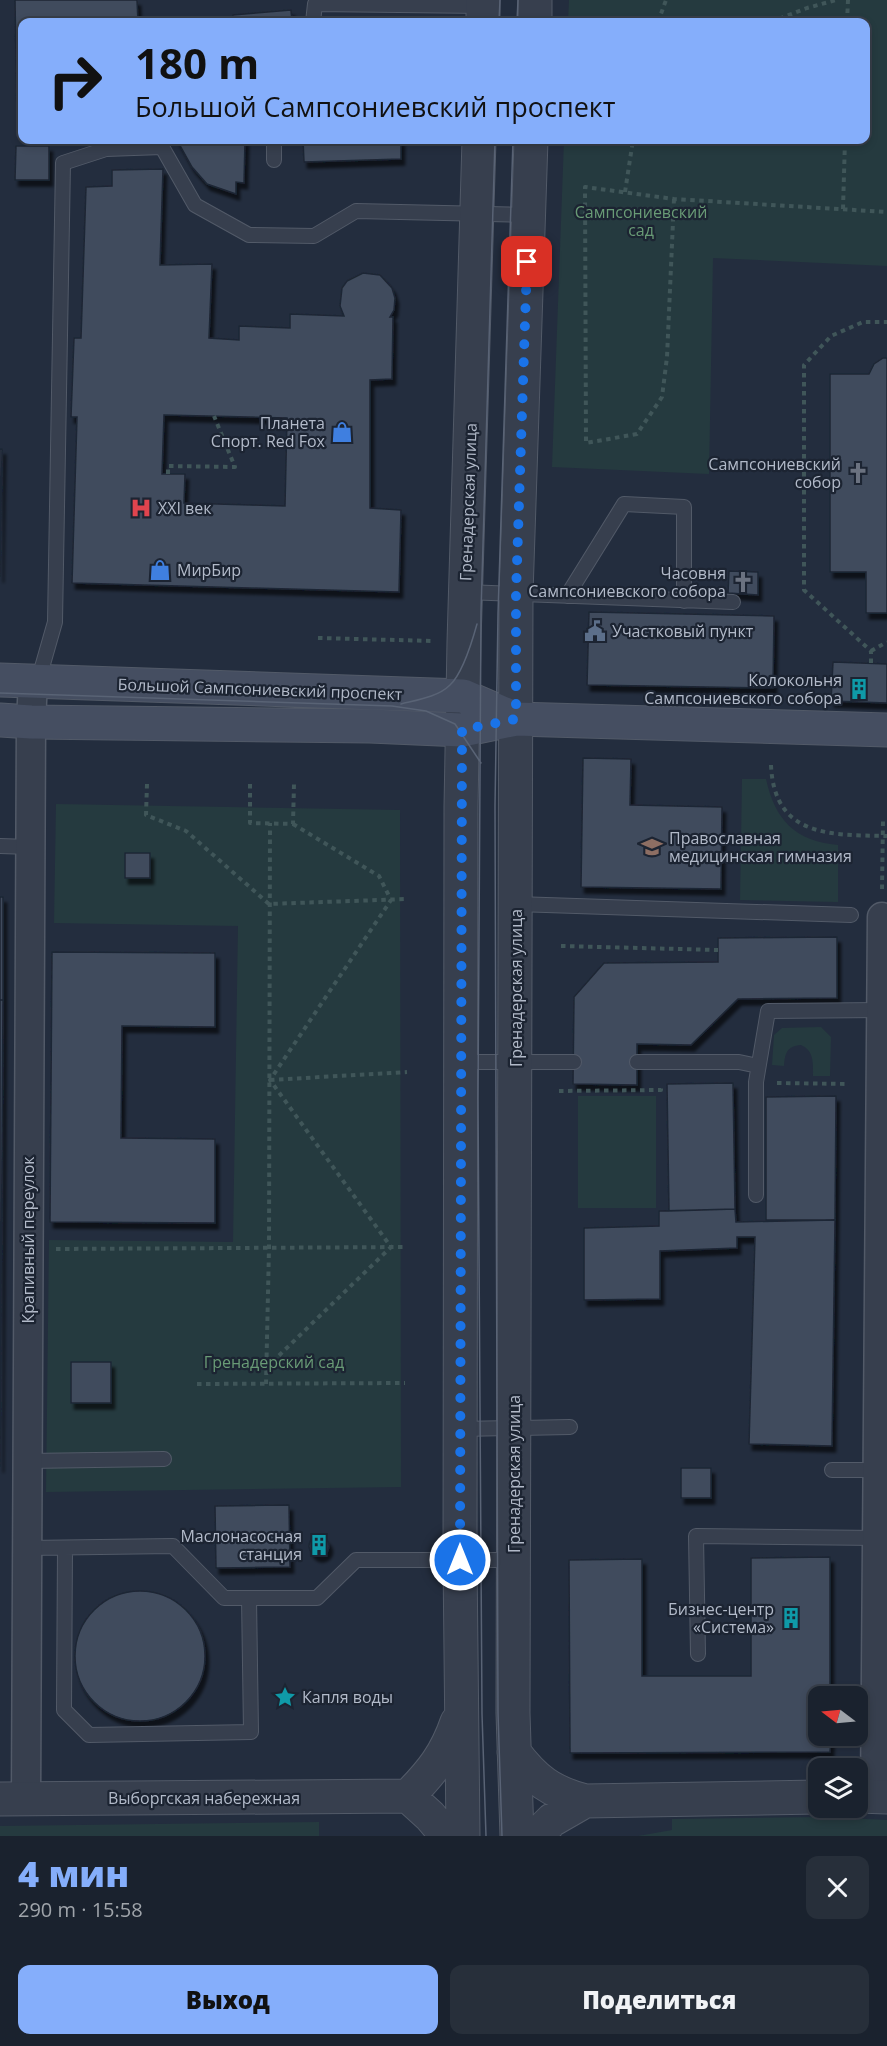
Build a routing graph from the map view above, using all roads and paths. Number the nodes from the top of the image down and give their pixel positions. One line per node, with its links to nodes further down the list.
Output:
1 (535, 0): 7 (street)
2 (666, 0): 8 (path)
3 (836, 0): 9 (path)
4 (848, 0): 10 (path)
5 (483, 9): 6 (lane)
6 (314, 18)
7 (535, 18)
8 (659, 18)
9 (781, 18)
10 (847, 18)
11 (274, 144): 16 (lane)
12 (479, 144): 21 (street, Гренадерская улица)
13 (531, 144): 22 (street, Гренадерская улица)
14 (632, 144): 17 (path)
15 (845, 144): 19 (path)
16 (274, 160)
17 (625, 192): 18 (path); 18 (path)
18 (674, 199): 19 (path)
19 (843, 209): 20 (path)
20 (887, 212)
21 (476, 214): 22 (lane); 26 (street, Гренадерская улица); 37 (lane)
22 (529, 215): 27 (street, Гренадерская улица)
23 (887, 322): 34 (path)
24 (213, 416): 25 (path)
25 (168, 474)
26 (465, 592): 27 (lane); 38 (street, Гренадерская улица)
27 (516, 594): 28 (lane); 39 (street, Гренадерская улица)
28 (567, 596): 29 (lane); 29 (lane)
29 (684, 601): 30 (lane)
30 (733, 603)
31 (318, 639): 32 (path)
32 (435, 641)
33 (887, 642): 34 (path)
34 (871, 651): 35 (path)
35 (871, 663)
36 (0, 680): 37 (main road, Большой Сампсониевский проспект)
37 (33, 681): 38 (main road, Большой Сампсониевский проспект); 40 (street, Крапивный переулок)
38 (463, 696): 39 (main road, Большой Сампсониевский проспект); 41 (street, Гренадерская улица)
39 (516, 719): 41 (main road, Большой Сампсониевский проспект); 42 (main road, Большой Сампсониевский проспект); 56 (street, Гренадерская улица)
40 (15, 721): 41 (main road, Большой Сампсониевский проспект); 52 (street, Крапивный переулок)
41 (462, 730): 62 (street, Гренадерская улица)
42 (887, 730)
43 (771, 765): 50 (path)
44 (147, 784): 55 (path)
45 (250, 784): 48 (path)
46 (294, 784): 49 (path)
47 (883, 821): 50 (path)
48 (270, 823): 49 (path); 55 (path)
49 (293, 824): 54 (path)
50 (885, 836): 58 (path)
51 (0, 846): 52 (lane)
52 (30, 847): 77 (street, Крапивный переулок)
53 (406, 899): 54 (path)
54 (391, 900): 55 (path); 69 (path)
55 (269, 904): 69 (path)
56 (516, 904): 57 (lane); 63 (street, Гренадерская улица)
57 (851, 915)
58 (882, 917): 61 (street)
59 (561, 946): 60 (path)
60 (718, 950)
61 (881, 1010): 67 (lane); 88 (street)
62 (460, 1062): 63 (lane); 84 (street, Гренадерская улица)
63 (515, 1062): 64 (lane); 83 (street, Гренадерская улица)
64 (574, 1062)
65 (637, 1062): 66 (lane)
66 (662, 1062): 67 (lane); 72 (path)
67 (758, 1066): 70 (lane)
68 (407, 1072): 69 (path)
69 (270, 1080): 74 (path); 76 (path)
70 (756, 1082): 71 (path); 73 (lane)
71 (849, 1084)
72 (559, 1091)
73 (756, 1195)
74 (391, 1247): 75 (path); 76 (path); 78 (path)
75 (406, 1247)
76 (269, 1248): 77 (path); 78 (path)
77 (28, 1249): 86 (street, Крапивный переулок)
78 (266, 1368): 81 (path)
79 (405, 1383): 81 (path)
80 (196, 1384): 81 (path)
81 (266, 1384)
82 (570, 1427): 83 (lane)
83 (514, 1428): 84 (lane); 93 (street, Гренадерская улица)
84 (460, 1429): 92 (street, Гренадерская улица)
85 (164, 1459): 86 (lane)
86 (27, 1461): 90 (street, Крапивный переулок)
87 (832, 1470): 88 (lane)
88 (877, 1470): 89 (street)
89 (877, 1538): 94 (street); 96 (lane)
90 (27, 1548): 91 (lane); 102 (street, Крапивный переулок)
91 (65, 1548): 95 (lane); 95 (lane)
92 (460, 1560): 93 (lane); 95 (lane); 97 (street, Гренадерская улица)
93 (513, 1560): 98 (street, Гренадерская улица)
94 (882, 1593): 100 (street)
95 (249, 1598)
96 (698, 1654)
97 (460, 1715): 99 (street); 105 (street, Гренадерская улица)
98 (514, 1752): 103 (street); 106 (street, Гренадерская улица)
99 (408, 1796): 102 (street, Выборгская набережная); 104 (street)
100 (873, 1796)
101 (808, 1797): 103 (street)
102 (13, 1799)
103 (585, 1801): 107 (street)
104 (447, 1836)
105 (463, 1836)
106 (517, 1836)
107 (536, 1836)

